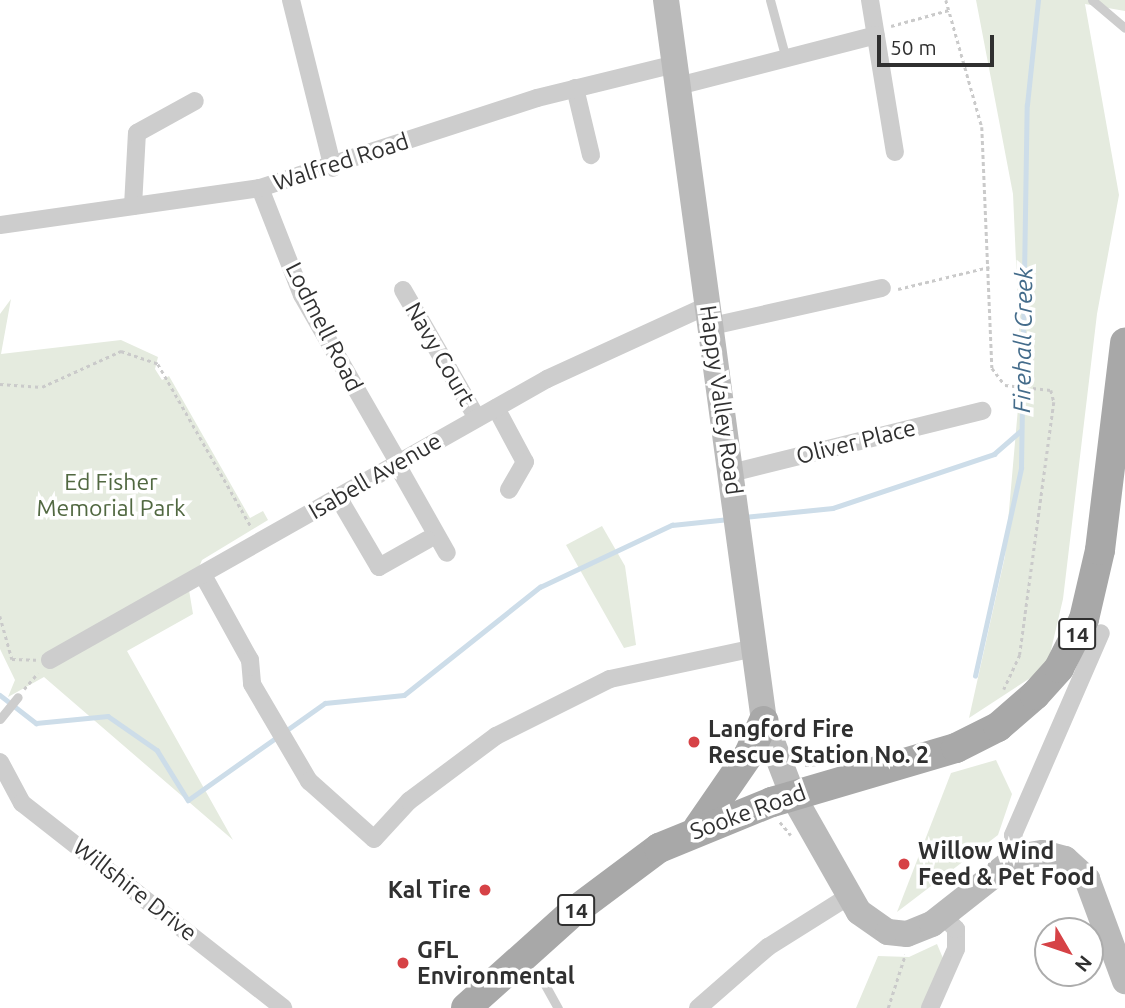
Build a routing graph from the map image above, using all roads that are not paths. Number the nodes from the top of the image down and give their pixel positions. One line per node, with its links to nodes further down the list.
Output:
1 (291, 0): 14 (street)
2 (666, 0): 9 (main road, Happy Valley Road)
3 (770, 0): 8 (lane)
4 (870, 0): 7 (street)
5 (1092, 0): 6 (lane)
6 (1125, 28)
7 (875, 33): 8 (street, Walfred Road); 12 (street)
8 (786, 59): 9 (street, Walfred Road)
9 (676, 75): 10 (street, Walfred Road); 20 (main road, Happy Valley Road)
10 (575, 88): 13 (street); 14 (street, Walfred Road)
11 (195, 101): 16 (street)
12 (895, 152)
13 (591, 155)
14 (333, 168): 15 (street, Walfred Road)
15 (260, 188): 16 (street, Walfred Road); 25 (street, Lodmell Road)
16 (133, 206): 17 (street, Walfred Road)
17 (0, 225)
18 (882, 288): 20 (street, Isabell Avenue)
19 (403, 290): 24 (street, Navy Court)
20 (710, 316): 22 (street, Isabell Avenue); 26 (main road, Happy Valley Road)
21 (1125, 343): 39 (main road, Sooke Road / 14)
22 (496, 408): 24 (street, Isabell Avenue); 27 (street)
23 (982, 411): 26 (street, Oliver Place)
24 (477, 418): 25 (street, Isabell Avenue)
25 (397, 463): 28 (street, Isabell Avenue); 30 (street, Lodmell Road)
26 (731, 473): 33 (main road, Happy Valley Road)
27 (509, 490)
28 (338, 497): 29 (street); 31 (street, Isabell Avenue)
29 (427, 540)
30 (447, 552)
31 (203, 575): 33 (street); 34 (street, Isabell Avenue)
32 (1101, 633): 41 (street)
33 (755, 648): 37 (main road, Happy Valley Road)
34 (50, 660)
35 (18, 697): 36 (lane)
36 (0, 719)
37 (764, 721): 39 (main road, Happy Valley Road); 40 (main road)
38 (0, 762): 46 (street, Willshire Drive)
39 (793, 796): 40 (main road, Sooke Road / 14); 42 (main road, Happy Valley Road)
40 (698, 828): 47 (main road, Sooke Road / 14)
41 (1017, 857): 43 (main road, Happy Valley Road); 44 (main road)
42 (849, 895): 43 (main road, Happy Valley Road); 49 (street)
43 (942, 915): 50 (street)
44 (1122, 966)
45 (544, 983): 48 (lane)
46 (283, 1008)
47 (466, 1008)
48 (558, 1008)
49 (698, 1008)
50 (930, 1008)

